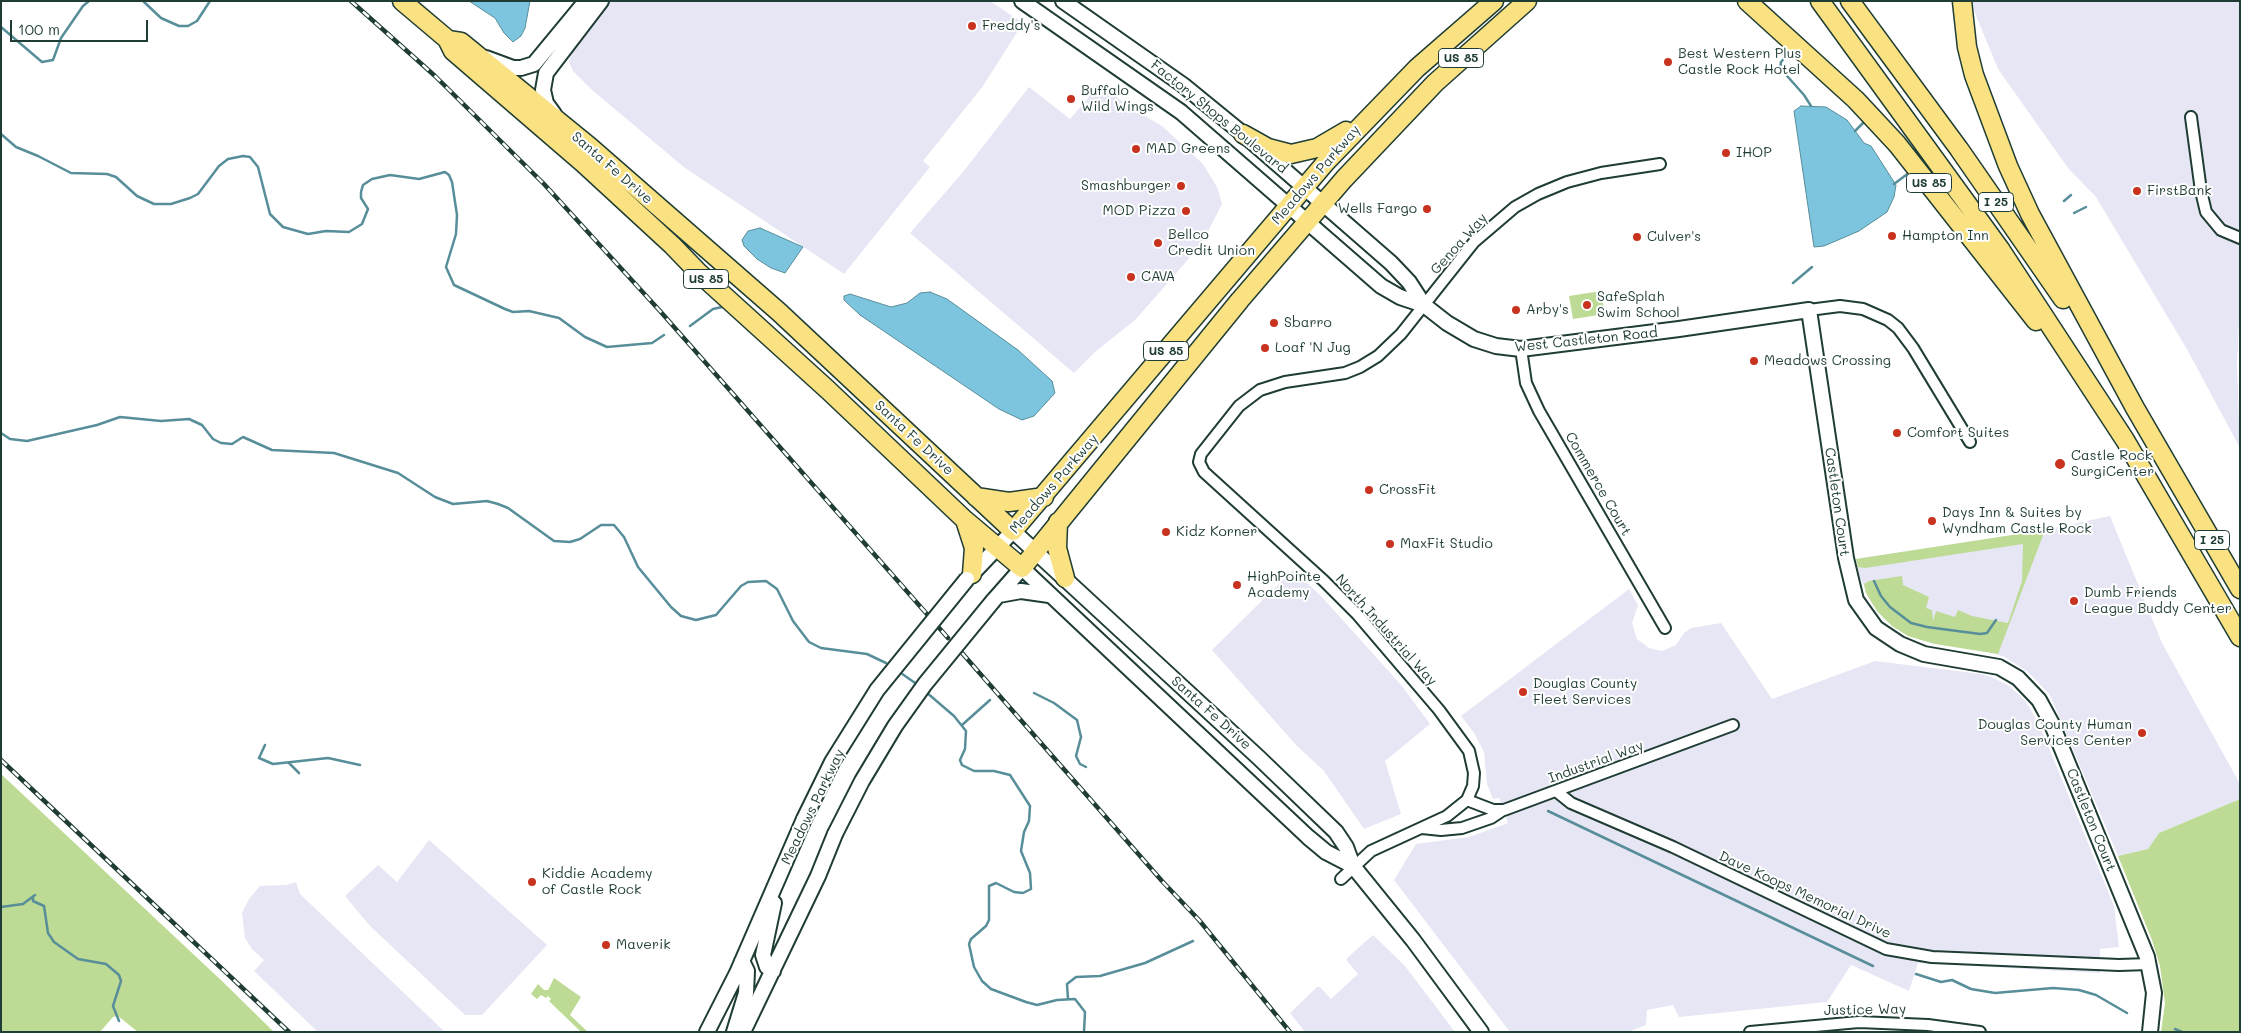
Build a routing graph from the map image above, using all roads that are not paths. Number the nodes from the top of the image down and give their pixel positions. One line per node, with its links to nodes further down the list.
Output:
1 (402, 1): 13 (highway, Santa Fe Drive / US 85)
2 (586, 1): 15 (main road)
3 (601, 1): 18 (main road)
4 (1022, 1): 23 (main road, Factory Shops Boulevard)
5 (1063, 1): 19 (main road, Factory Shops Boulevard)
6 (1477, 1): 14 (highway)
7 (1494, 1): 14 (highway, Meadows Parkway / US 85)
8 (1527, 1): 22 (highway, Meadows Parkway / US 85)
9 (1747, 1): 29 (highway, US 85)
10 (1820, 1): 29 (highway, I 25)
11 (1850, 1): 30 (highway, I 25)
12 (1962, 1): 30 (highway)
13 (447, 39): 15 (highway, Santa Fe Drive / US 85); 34 (highway, Santa Fe Drive / US 85)
14 (1448, 40): 16 (highway, Meadows Parkway / US 85)
15 (474, 52): 18 (highway, Santa Fe Drive / US 85)
16 (1369, 116): 19 (highway); 21 (highway, Meadows Parkway / US 85)
17 (2191, 117): 25 (street)
18 (564, 126): 32 (highway, Santa Fe Drive / US 85)
19 (1243, 134): 21 (main road, Factory Shops Boulevard)
20 (1660, 164): 26 (street, Genoa Way)
21 (1305, 186): 22 (main road, Factory Shops Boulevard); 23 (highway, Meadows Parkway / US 85)
22 (1324, 202): 24 (highway, Meadows Parkway / US 85); 26 (main road, Factory Shops Boulevard)
23 (1289, 205): 24 (main road, Factory Shops Boulevard); 33 (highway, Meadows Parkway / US 85)
24 (1307, 222): 26 (main road, Factory Shops Boulevard); 35 (highway, Meadows Parkway / US 85)
25 (2240, 238)
26 (1424, 305): 28 (main road, West Castleton Road); 49 (street, North Industrial Way)
27 (1809, 310): 28 (main road, West Castleton Road); 31 (street); 56 (main road, Castleton Court)
28 (1521, 349): 45 (street, Commerce Court)
29 (2090, 385): 46 (highway, I 25)
30 (2135, 408): 42 (highway, I 25)
31 (1970, 442)
32 (976, 497): 33 (highway); 36 (highway, Santa Fe Drive)
33 (1044, 497): 36 (highway, Meadows Parkway)
34 (966, 520): 37 (highway, Santa Fe Drive / US 85); 40 (highway)
35 (1058, 522): 38 (highway, Meadows Parkway / US 85); 41 (highway)
36 (1013, 531): 37 (main road, Meadows Parkway); 38 (main road, Santa Fe Drive)
37 (999, 547): 39 (highway, Santa Fe Drive / US 85); 40 (main road, Meadows Parkway)
38 (1035, 551): 39 (highway, Meadows Parkway / US 85); 41 (main road, Santa Fe Drive)
39 (1022, 568): 43 (main road, Santa Fe Drive); 44 (main road, Meadows Parkway)
40 (969, 576): 54 (main road, Meadows Parkway, bridge)
41 (1065, 578): 52 (main road, Santa Fe Drive)
42 (2240, 589)
43 (1050, 595): 44 (main road); 52 (main road, Santa Fe Drive)
44 (996, 598): 57 (main road, Meadows Parkway, bridge)
45 (1665, 628)
46 (2240, 637)
47 (1733, 725): 48 (street, Industrial Way)
48 (1556, 791): 50 (street, Industrial Way); 56 (street, Dave Koops Memorial Drive)
49 (1467, 800): 50 (street); 51 (street)
50 (1504, 810): 51 (street)
51 (1421, 828): 52 (street)
52 (1353, 866): 53 (street); 61 (main road, Santa Fe Drive)
53 (1341, 879)
54 (772, 893): 55 (main road, Meadows Parkway); 57 (main road)
55 (742, 961): 58 (main road, Meadows Parkway); 59 (main road)
56 (2149, 964): 64 (main road, Castleton Court)
57 (773, 971): 60 (main road, Meadows Parkway)
58 (707, 1032)
59 (734, 1032)
60 (743, 1032)
61 (1481, 1032)
62 (1750, 1032): 63 (street, Justice Way)
63 (1980, 1032)
64 (2150, 1032)

